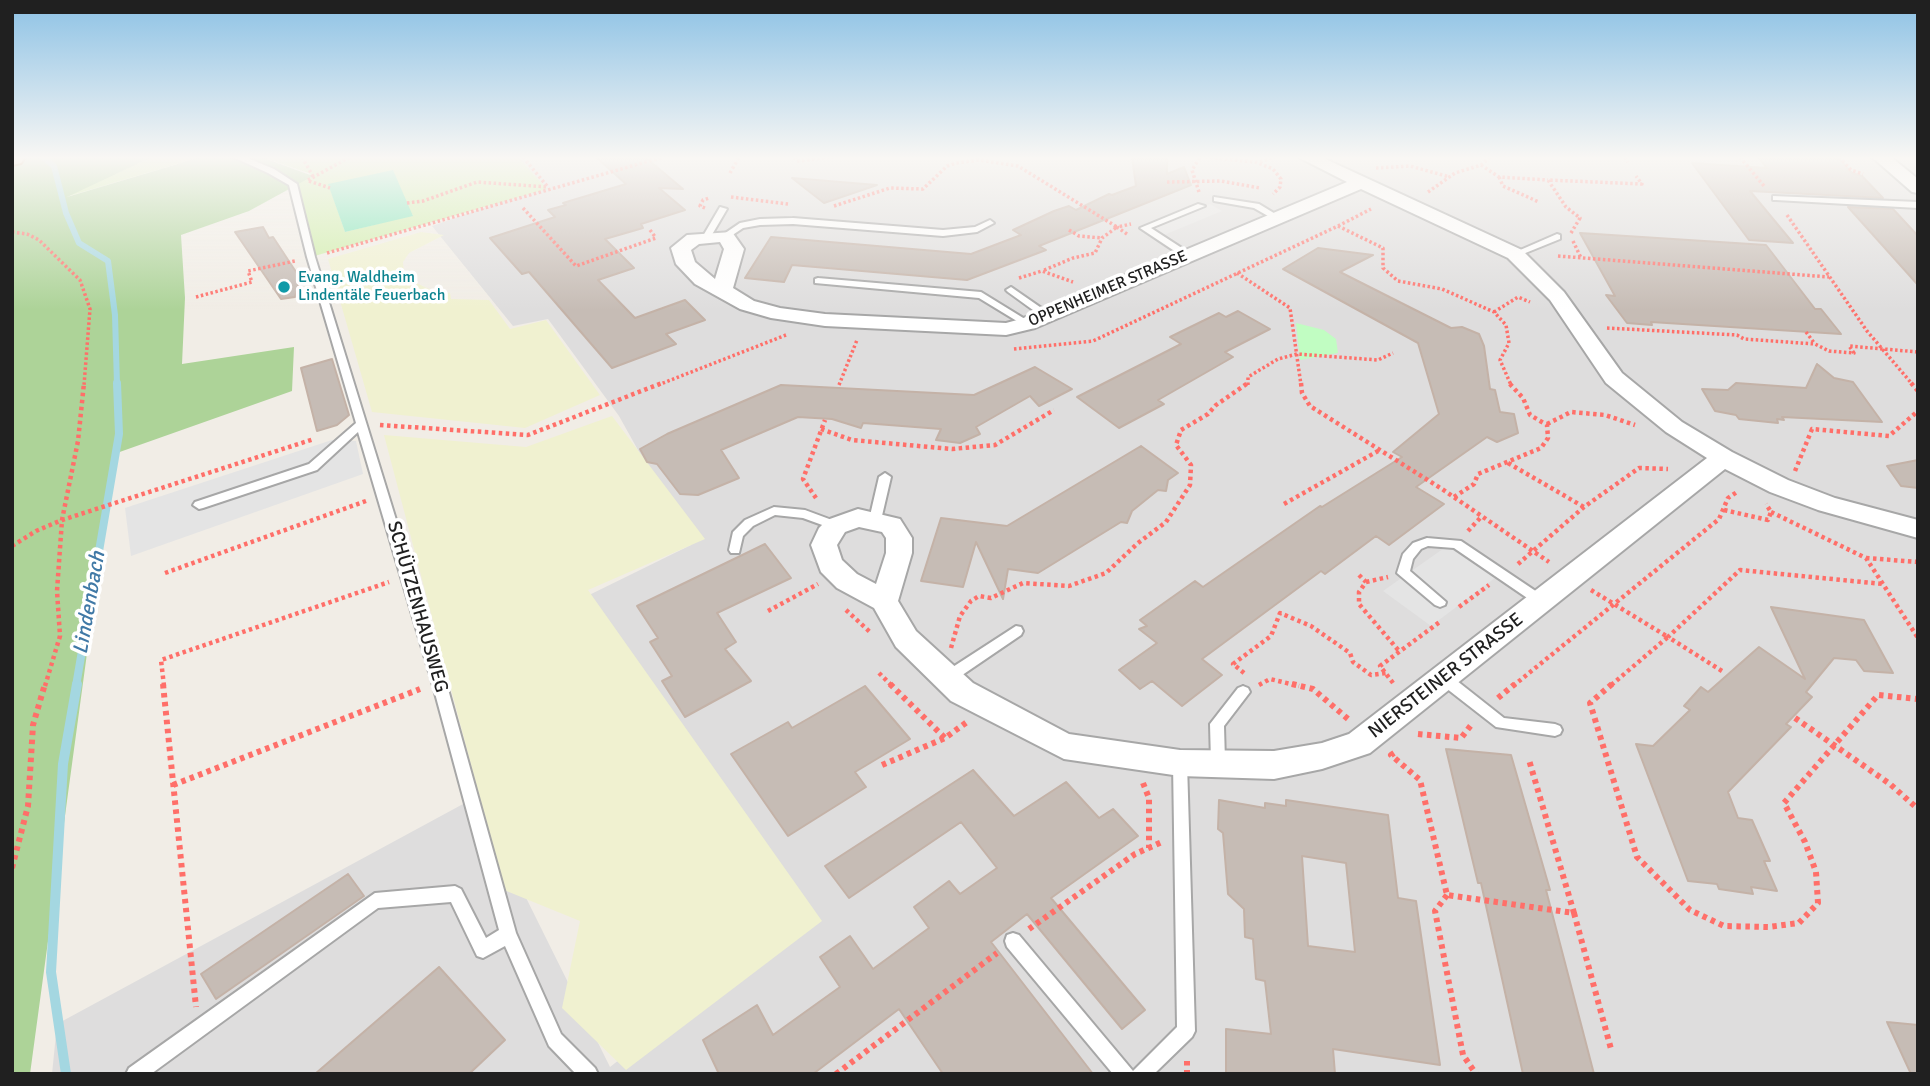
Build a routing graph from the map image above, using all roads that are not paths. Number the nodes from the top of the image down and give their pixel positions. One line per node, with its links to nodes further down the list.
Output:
1 (299, 208): 17 (lane, SCHÜTZENHAUSWEG)
2 (1197, 208): 12 (lane)
3 (1259, 208): 7 (lane)
4 (1300, 208): 7 (street, OPPENHEIMER STRASSE)
5 (1416, 208): 11 (street)
6 (723, 209): 9 (lane)
7 (1279, 218): 12 (street, OPPENHEIMER STRASSE)
8 (990, 223): 9 (lane)
9 (716, 236): 14 (street); 14 (street, OPPENHEIMER STRASSE)
10 (1557, 237): 11 (lane)
11 (1515, 254): 18 (street)
12 (1188, 256): 16 (street, OPPENHEIMER STRASSE)
13 (818, 281): 16 (lane)
14 (722, 290): 16 (street, OPPENHEIMER STRASSE)
15 (1011, 290): 16 (lane)
16 (1037, 320)
17 (362, 423): 20 (lane); 35 (lane, SCHÜTZENHAUSWEG)
18 (1723, 458): 23 (street); 26 (street, NIERSTEINER STRASSE)
19 (885, 477): 21 (lane)
20 (199, 505)
21 (875, 520): 22 (street); 25 (street)
22 (839, 525): 24 (lane); 25 (street)
23 (1918, 529)
24 (735, 550)
25 (884, 601): 29 (street, NIERSTEINER STRASSE)
26 (1541, 601): 27 (lane); 30 (street, NIERSTEINER STRASSE)
27 (1440, 602)
28 (1016, 631): 29 (lane)
29 (946, 665): 34 (street, NIERSTEINER STRASSE)
30 (1442, 677): 32 (lane); 33 (street, NIERSTEINER STRASSE)
31 (1243, 692): 33 (lane)
32 (1555, 730)
33 (1218, 762): 34 (street, NIERSTEINER STRASSE)
34 (1180, 763): 40 (lane)
35 (508, 934): 37 (lane); 38 (lane, SCHÜTZENHAUSWEG)
36 (1013, 942): 39 (lane)
37 (135, 1074)
38 (589, 1074)
39 (1125, 1074)
40 (1141, 1074)

